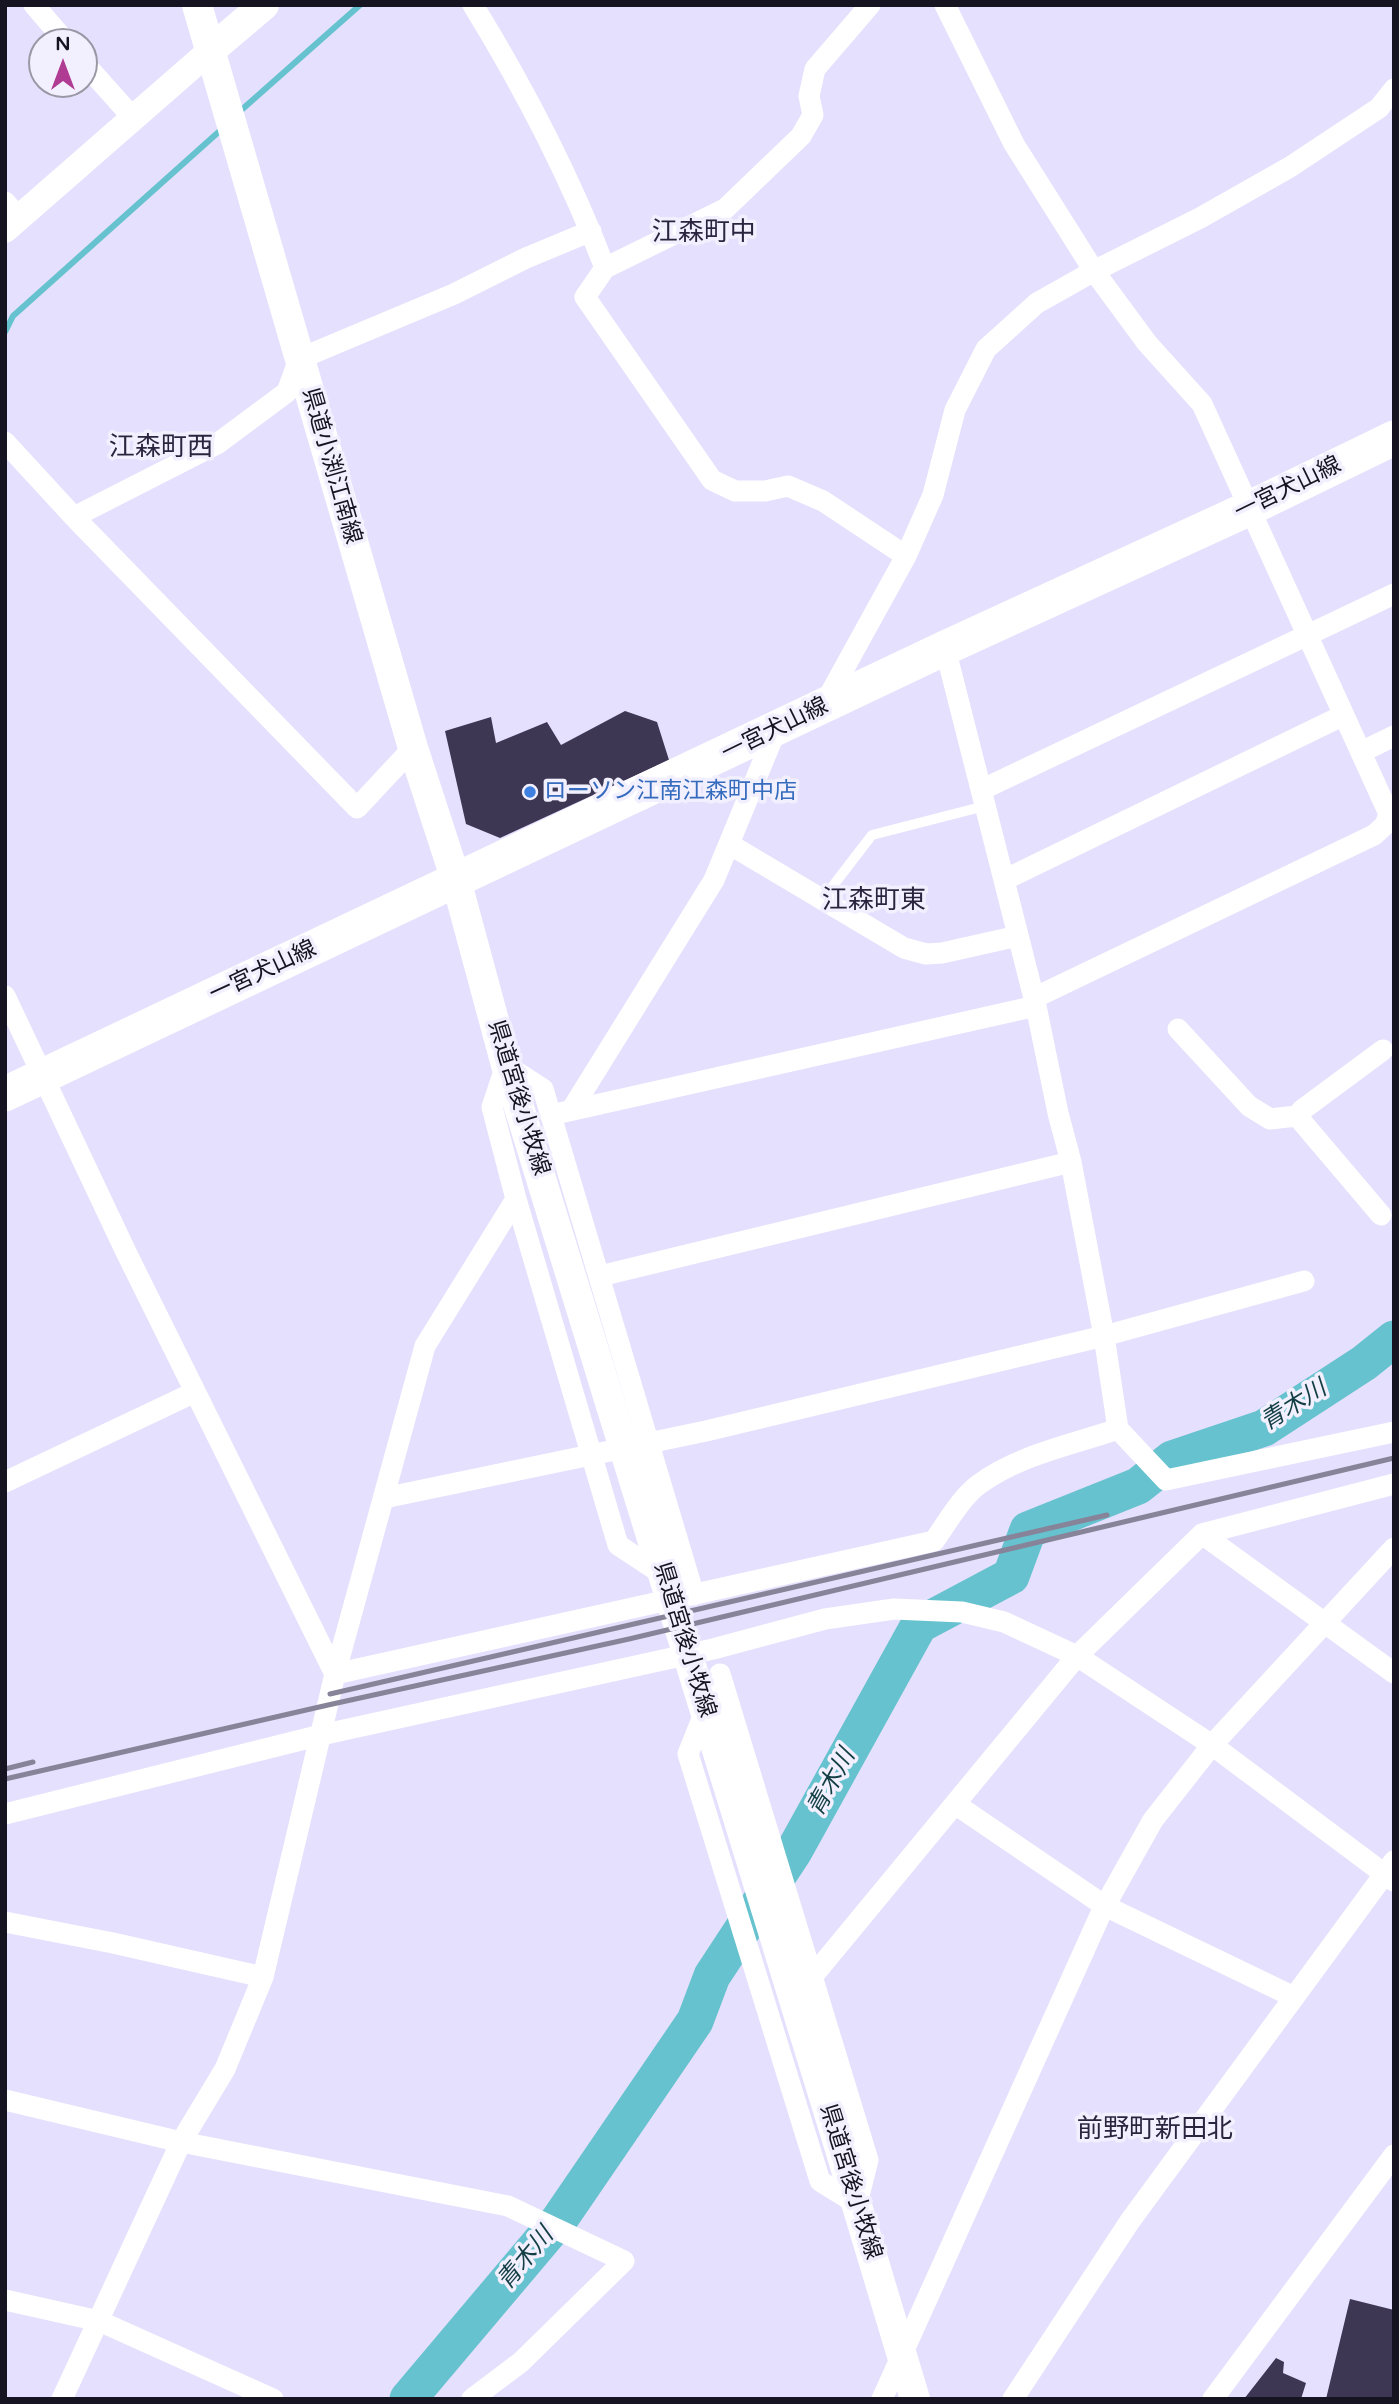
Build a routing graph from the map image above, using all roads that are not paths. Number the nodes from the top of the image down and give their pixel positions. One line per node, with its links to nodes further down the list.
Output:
1 (34, 5): 7 (street)
2 (197, 5): 8 (main road, 県道小渕江南線)
3 (264, 5): 8 (main road)
4 (473, 5): 13 (street)
5 (870, 5): 14 (street)
6 (945, 5): 15 (street)
7 (54, 28)
8 (211, 50): 11 (street); 16 (main road, 県道小渕江南線)
9 (98, 78): 11 (street)
10 (1394, 89): 15 (street)
11 (134, 119): 12 (street)
12 (10, 217)
13 (591, 231): 14 (street); 16 (street)
14 (605, 268): 21 (street)
15 (1094, 271): 19 (street); 21 (street)
16 (299, 359): 20 (street); 29 (main road, 県道小渕江南線)
17 (1394, 438): 19 (main road, 一宮犬山線)
18 (5, 442): 20 (street)
19 (1250, 508): 23 (street); 24 (main road, 一宮犬山線)
20 (74, 517): 29 (street)
21 (906, 556): 25 (street)
22 (1394, 594): 23 (street)
23 (1308, 635): 26 (street); 31 (street)
24 (945, 648): 25 (main road, 一宮犬山線); 31 (street)
25 (822, 708): 27 (main road, 一宮犬山線)
26 (1344, 715): 30 (street); 34 (street)
27 (776, 730): 32 (street); 33 (main road, 一宮犬山線)
28 (1394, 736): 30 (street)
29 (413, 748): 33 (main road, 県道小渕江南線)
30 (1361, 752): 38 (street)
31 (983, 798): 34 (street); 35 (lane)
32 (729, 844): 35 (street); 44 (street)
33 (457, 880): 41 (main road, 県道宮後小牧線); 42 (main road, 一宮犬山線)
34 (1004, 880): 36 (street)
35 (822, 900): 36 (street)
36 (1018, 936): 38 (street)
37 (5, 996): 42 (street)
38 (1035, 1002): 44 (street); 47 (street)
39 (1178, 1029): 46 (street)
40 (1390, 1052): 46 (street)
41 (506, 1065): 45 (street); 48 (street); 83 (main road, 県道宮後小牧線)
42 (44, 1076): 43 (main road, 一宮犬山線); 53 (street)
43 (5, 1094)
44 (572, 1109): 45 (street)
45 (551, 1115): 50 (street)
46 (1297, 1116): 49 (street)
47 (1071, 1162): 50 (street); 52 (street)
48 (516, 1199): 57 (street); 60 (street)
49 (1381, 1215)
50 (600, 1276): 56 (street)
51 (1304, 1281): 52 (street)
52 (1104, 1336): 54 (street); 56 (street)
53 (195, 1392): 58 (street); 68 (street)
54 (1118, 1429): 55 (street); 63 (street)
55 (1394, 1432)
56 (650, 1443): 57 (street); 63 (street)
57 (593, 1454): 60 (street); 63 (street)
58 (5, 1482)
59 (1394, 1484): 61 (street)
60 (384, 1498): 68 (street)
61 (1202, 1534): 64 (street); 66 (street)
62 (1394, 1548): 64 (street)
63 (694, 1595): 68 (street)
64 (1325, 1623): 67 (street); 71 (street)
65 (713, 1649): 66 (street); 69 (street); 70 (street)
66 (1077, 1656): 71 (street); 72 (street)
67 (1394, 1673)
68 (335, 1674): 70 (street)
69 (720, 1674): 78 (street); 83 (street)
70 (321, 1735): 73 (street); 77 (street)
71 (1212, 1745): 74 (street); 75 (street)
72 (955, 1804): 75 (street); 78 (street)
73 (5, 1814)
74 (1391, 1872): 79 (street)
75 (1105, 1906): 79 (street); 86 (street)
76 (5, 1922): 77 (street)
77 (263, 1977): 81 (street)
78 (812, 1977): 83 (street)
79 (1294, 1997): 92 (street)
80 (5, 2100): 81 (street)
81 (181, 2141): 85 (street); 89 (street)
82 (1394, 2155): 93 (street)
83 (857, 2204): 86 (main road, 県道宮後小牧線)
84 (5, 2300): 85 (street)
85 (99, 2322): 87 (street); 88 (street)
86 (902, 2355): 90 (street); 91 (main road, 県道宮後小牧線)
87 (62, 2399)
88 (273, 2399)
89 (472, 2399)
90 (881, 2399)
91 (915, 2399)
92 (1013, 2399)
93 (1213, 2399)

